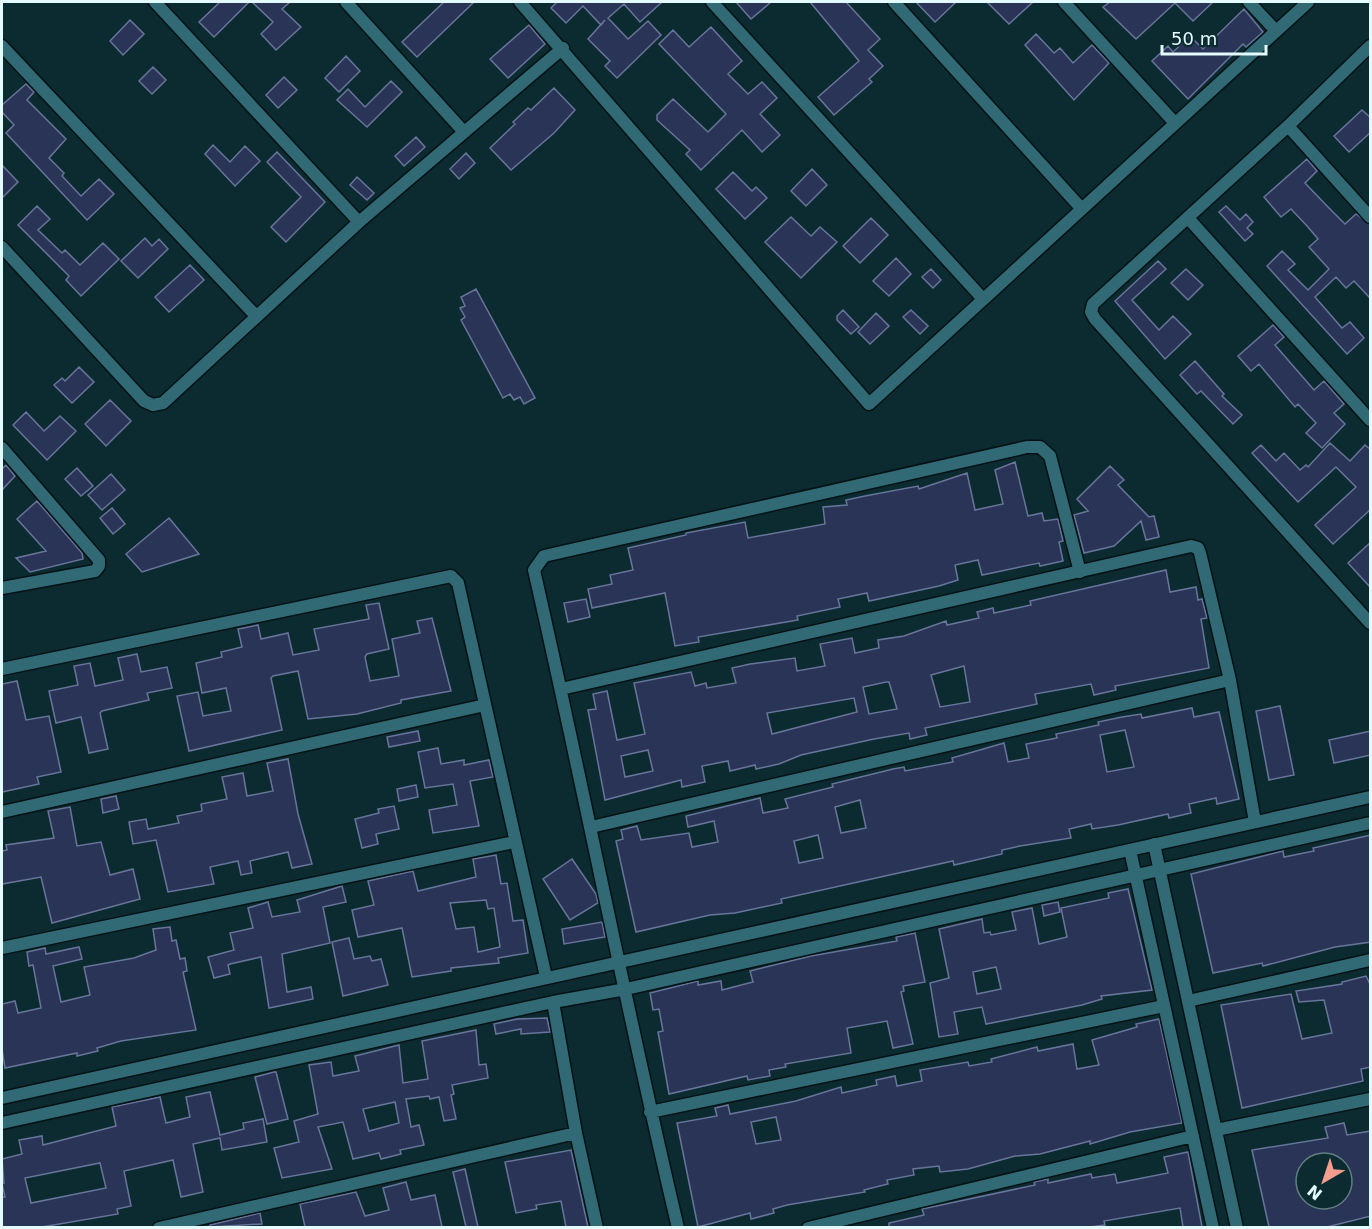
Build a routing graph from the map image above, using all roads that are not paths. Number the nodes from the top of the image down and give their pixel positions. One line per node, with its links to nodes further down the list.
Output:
1 (155, 2): 19 (street)
2 (346, 2): 15 (street)
3 (520, 2): 12 (street)
4 (712, 2): 21 (street)
5 (894, 2): 16 (street)
6 (1064, 2): 13 (street)
7 (1249, 2): 9 (street)
8 (1308, 2): 9 (street)
9 (1276, 31): 13 (street)
10 (2, 46): 22 (street)
11 (1371, 46): 14 (street)
12 (562, 48): 15 (street); 21 (street)
13 (1174, 122): 16 (street)
14 (1288, 126): 17 (street); 18 (street)
15 (464, 132): 19 (street)
16 (1081, 208): 21 (street)
17 (1188, 218): 23 (street); 27 (street)
18 (1371, 218)
19 (359, 222): 22 (street)
20 (2, 247): 22 (street)
21 (983, 299)
22 (256, 316)
23 (1371, 420)
24 (2, 448): 26 (street)
25 (1080, 572): 29 (street); 30 (street); 30 (street)
26 (2, 588)
27 (1371, 623)
28 (2, 669): 31 (street)
29 (1230, 680): 34 (street); 36 (street)
30 (561, 689): 36 (street)
31 (485, 705): 33 (street); 37 (street)
32 (1371, 796): 34 (street)
33 (2, 812)
34 (1255, 822): 38 (street)
35 (1371, 823): 40 (street)
36 (591, 827): 44 (street)
37 (514, 842): 42 (street); 45 (street)
38 (1154, 844): 39 (street); 40 (street)
39 (1130, 850): 41 (street); 44 (street)
40 (1159, 870): 41 (street); 47 (street)
41 (1136, 875): 46 (street); 49 (street)
42 (2, 948)
43 (1371, 960): 47 (street)
44 (620, 961): 45 (street); 46 (street)
45 (546, 977): 50 (street)
46 (626, 989): 48 (street); 52 (street)
47 (1188, 1001): 54 (street)
48 (553, 1002): 53 (street); 55 (street)
49 (1164, 1006): 52 (street); 56 (street)
50 (2, 1098)
51 (1371, 1099): 54 (street)
52 (650, 1112): 59 (street)
53 (2, 1123)
54 (1216, 1130): 62 (street)
55 (576, 1133): 57 (street); 58 (street)
56 (1192, 1136): 60 (street); 61 (street)
57 (159, 1227)
58 (597, 1227)
59 (678, 1227)
60 (808, 1227)
61 (1213, 1227)
62 (1237, 1227)

